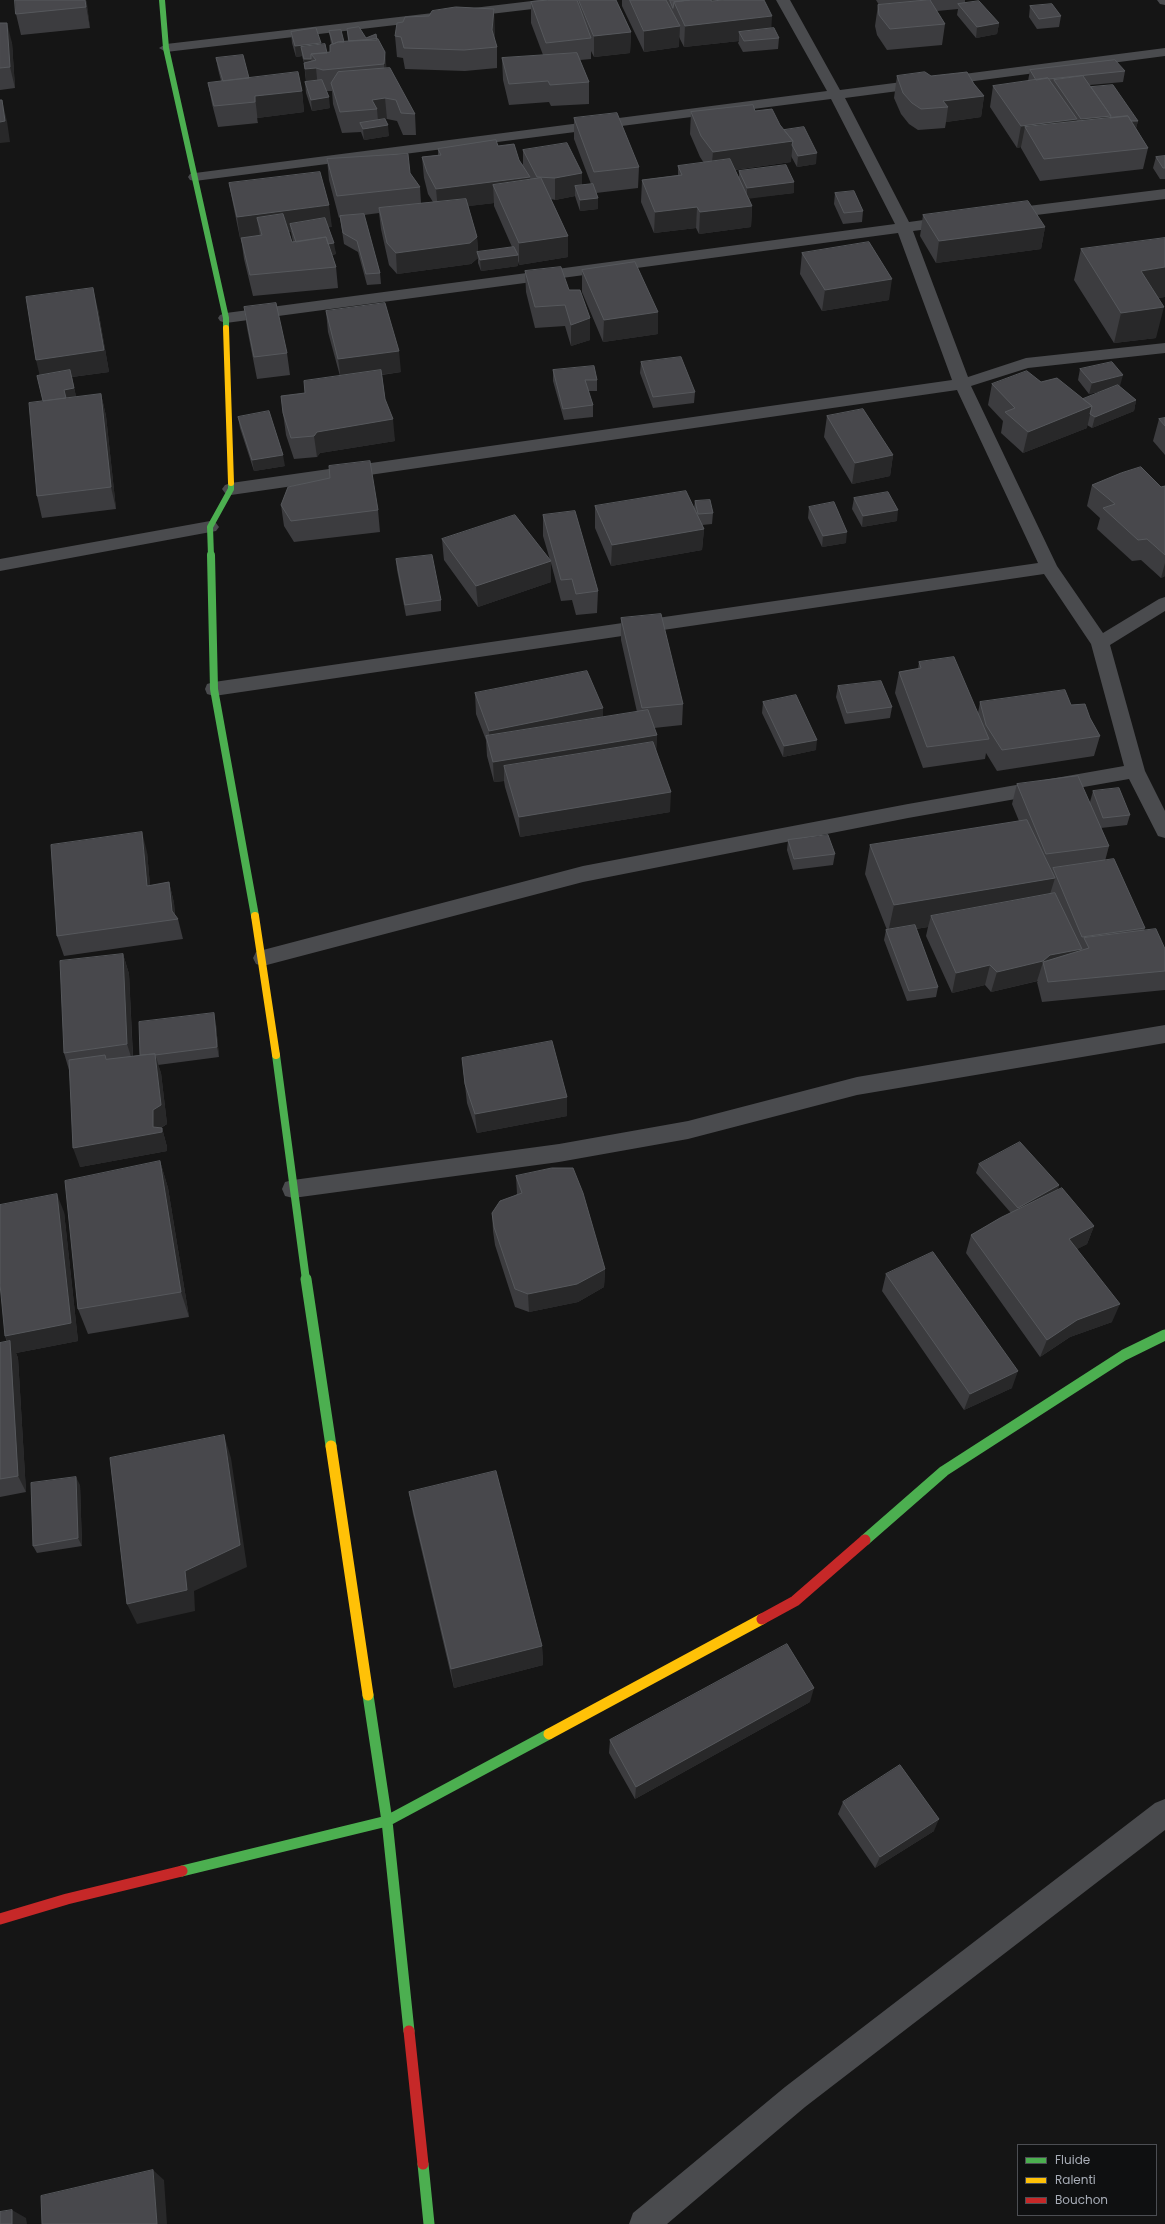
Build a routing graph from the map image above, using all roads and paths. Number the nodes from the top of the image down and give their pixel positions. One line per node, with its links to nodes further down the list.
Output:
1 (162, 0): 4 (street)
2 (575, 0): 4 (street)
3 (783, 0): 6 (street)
4 (166, 48): 7 (street)
5 (1165, 52): 6 (street)
6 (836, 95): 7 (street); 11 (street)
7 (195, 177): 12 (street)
8 (1165, 194): 9 (street)
9 (993, 216)
10 (969, 219): 11 (street)
11 (904, 227): 12 (street); 14 (street)
12 (226, 318): 15 (street)
13 (1165, 348): 14 (street)
14 (962, 384): 15 (street); 18 (street)
15 (231, 489): 16 (street)
16 (210, 527): 17 (street); 21 (street)
17 (0, 565)
18 (1049, 567): 20 (street); 21 (street)
19 (1165, 603): 20 (street)
20 (1100, 643): 22 (street)
21 (214, 689): 24 (street)
22 (1135, 771): 23 (street); 24 (street)
23 (1165, 831)
24 (263, 958): 26 (street)
25 (1165, 1034): 26 (street)
26 (292, 1189): 29 (street)
27 (1165, 1335): 29 (street)
28 (1165, 1813): 32 (street)
29 (387, 1821): 30 (street); 31 (street)
30 (0, 1919)
31 (429, 2224)
32 (644, 2224)

